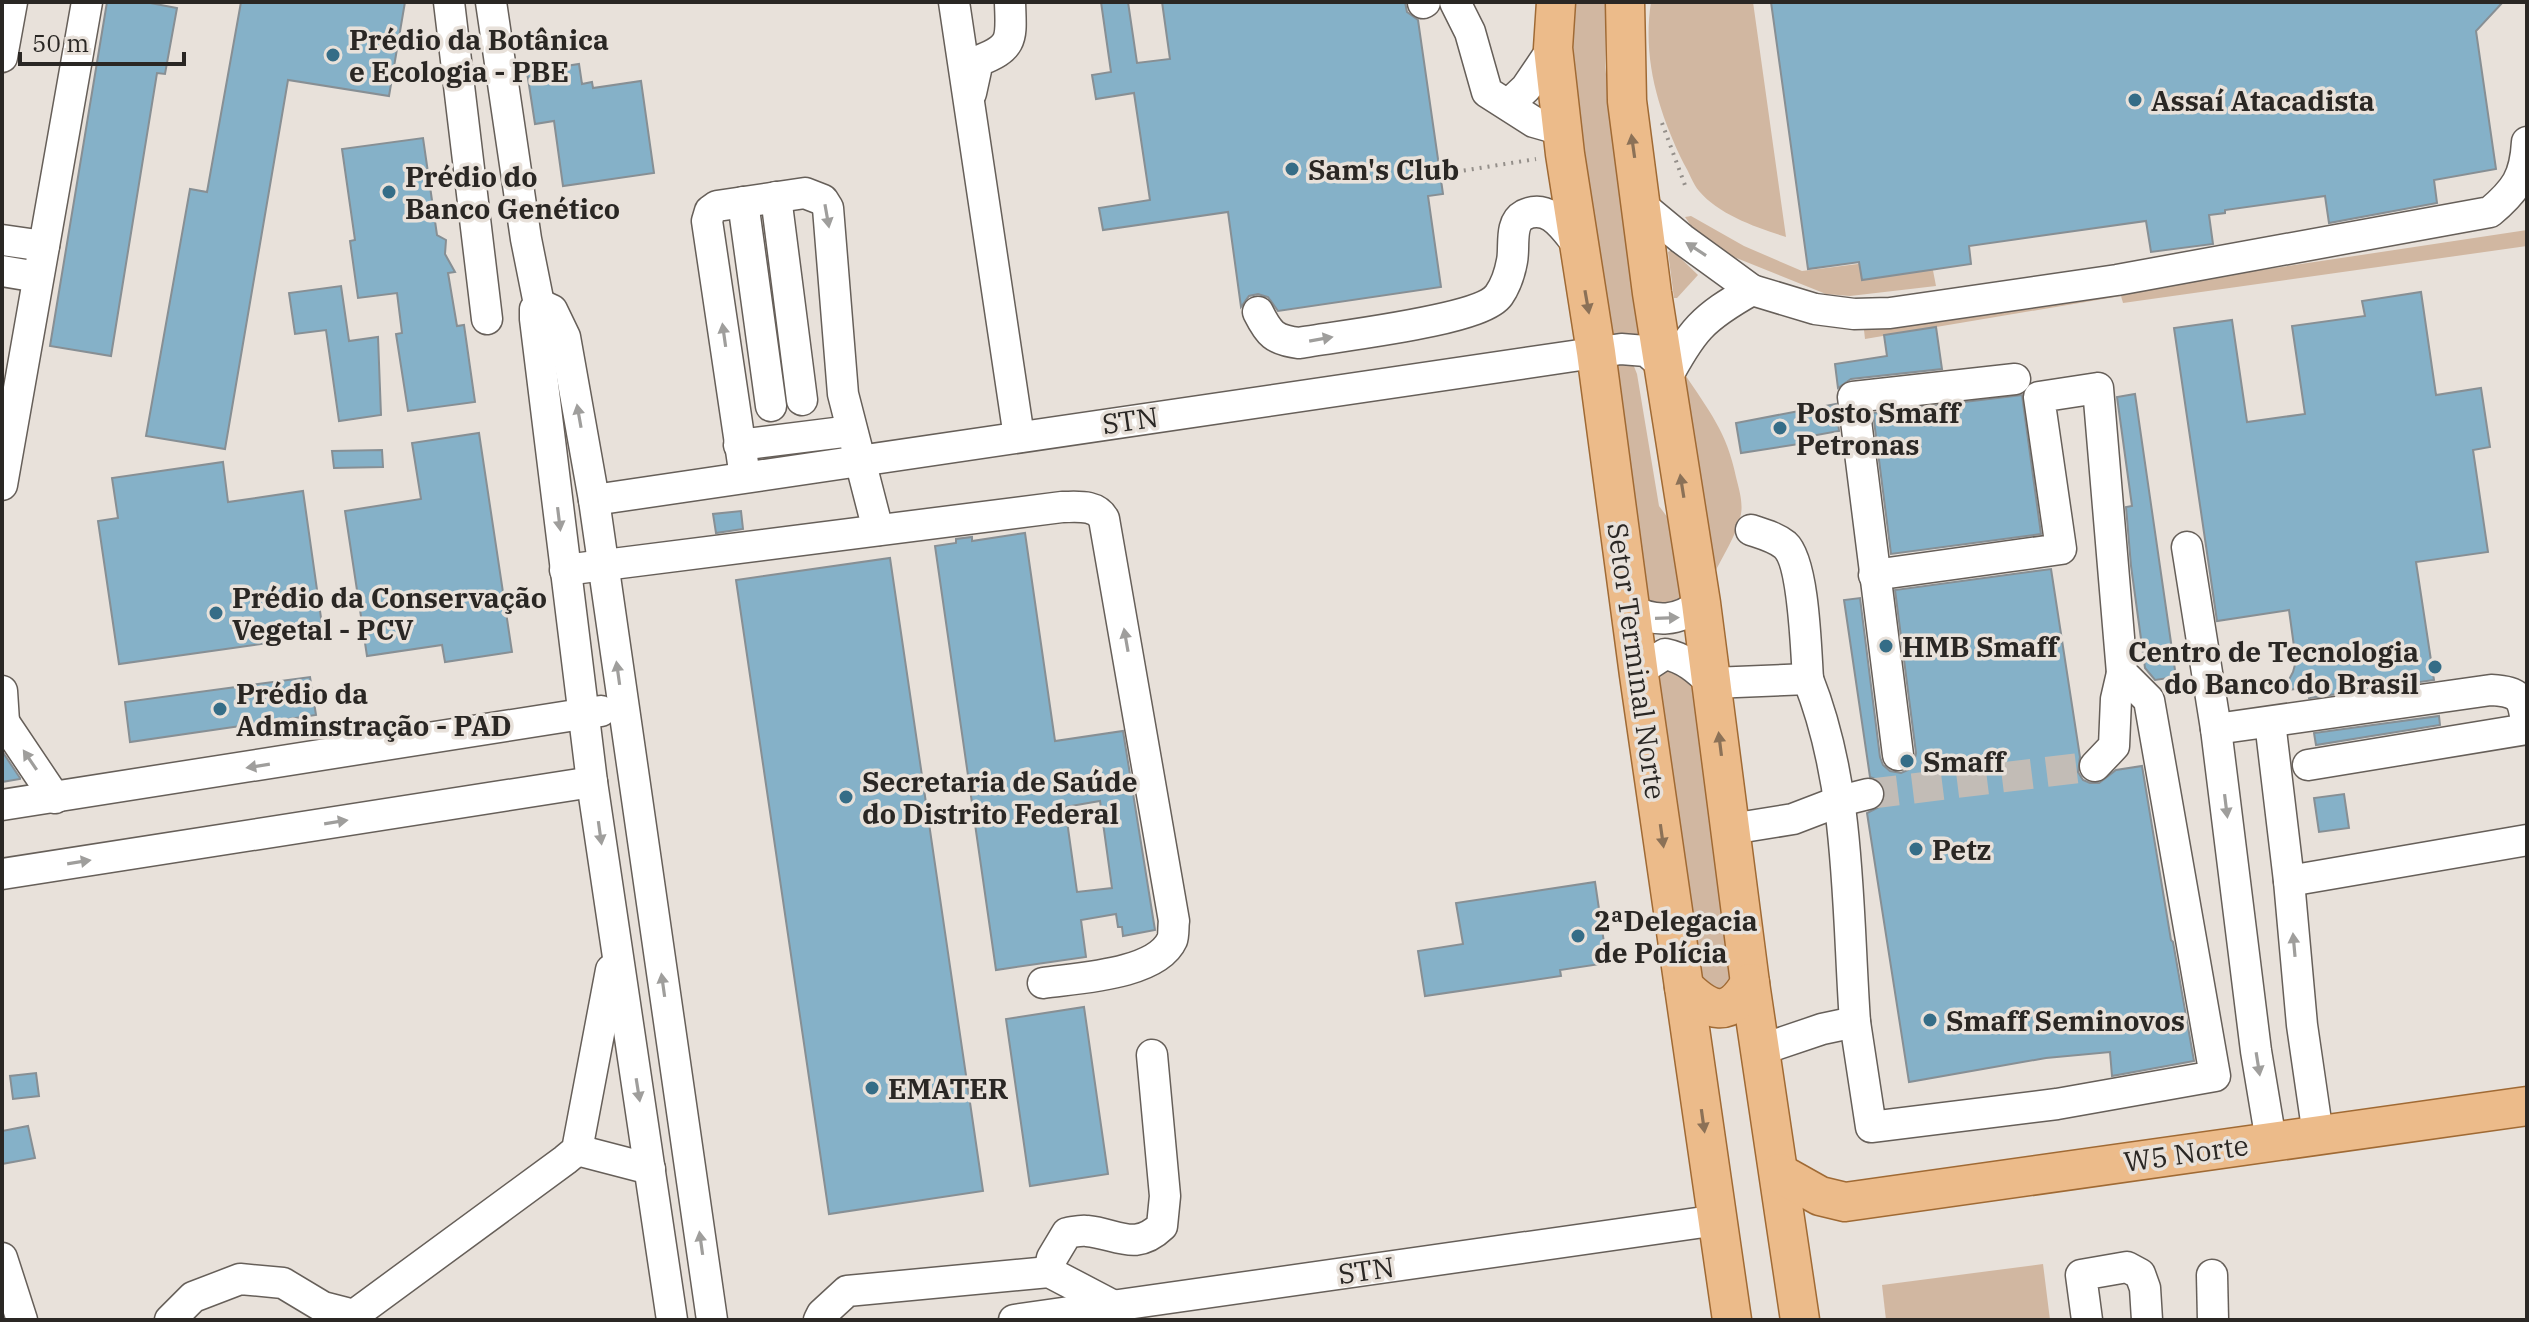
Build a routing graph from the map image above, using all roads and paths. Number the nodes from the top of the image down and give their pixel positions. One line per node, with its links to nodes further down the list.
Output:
1 (12, 2): 11 (street)
2 (87, 2): 23 (street)
3 (449, 2): 29 (street)
4 (491, 2): 27 (street)
5 (1010, 2): 12 (street)
6 (1455, 2): 14 (street)
7 (1556, 2): 10 (main road, Setor Terminal Norte)
8 (1625, 2): 20 (main road, one-way to 8)
9 (955, 12): 12 (street); 13 (street)
10 (1553, 48): 14 (street); 15 (main road, Setor Terminal Norte)
11 (2, 57)
12 (978, 61): 13 (street)
13 (969, 102): 38 (street)
14 (1509, 104): 15 (street)
15 (1564, 142): 17 (path); 22 (main road, Setor Terminal Norte)
16 (2527, 142): 26 (street)
17 (1448, 173)
18 (776, 197): 19 (street); 34 (street, one-way to 34); 35 (street)
19 (743, 202): 36 (street); 37 (street, one-way to 19)
20 (1641, 205): 26 (street, one-way to 20); 31 (main road)
21 (2, 240): 23 (street)
22 (1577, 244): 28 (street, one-way to 22); 30 (main road, Setor Terminal Norte, one-way to 30)
23 (44, 246): 25 (street)
24 (2, 271): 25 (street)
25 (38, 277): 33 (street)
26 (1752, 290): 31 (street)
27 (539, 304): 43 (street, one-way to 27); 48 (street, one-way to 48)
28 (1258, 312)
29 (487, 319)
30 (1596, 352): 31 (street, STN); 38 (street, STN); 51 (main road, Setor Terminal Norte)
31 (1664, 373): 50 (main road, one-way to 31)
32 (2015, 379): 49 (street)
33 (10, 382): 42 (street)
34 (843, 394): 35 (street); 40 (street)
35 (802, 400): 36 (street)
36 (771, 406): 37 (street)
37 (735, 413): 39 (street)
38 (1019, 437): 40 (street, STN)
39 (739, 445): 40 (street); 41 (street)
40 (855, 445): 41 (street, STN); 44 (street)
41 (745, 477): 43 (street, STN)
42 (2, 485)
43 (594, 500): 47 (street)
44 (878, 530): 47 (street); 75 (street, one-way to 44)
45 (1751, 530): 54 (street)
46 (2187, 547): 61 (street)
47 (603, 566): 48 (street); 57 (street, one-way to 47)
48 (565, 570): 58 (street)
49 (1874, 575): 52 (street); 63 (street)
50 (1701, 603): 51 (street, one-way to 50); 55 (main road)
51 (1629, 609): 53 (main road, Setor Terminal Norte)
52 (2122, 673): 65 (street); 80 (street)
53 (1639, 675): 55 (street); 77 (main road, Setor Terminal Norte, one-way to 77)
54 (1808, 679): 55 (street); 68 (street)
55 (1712, 683): 70 (main road, one-way to 55)
56 (2, 691): 60 (street)
57 (623, 708): 58 (street); 101 (street, one-way to 57)
58 (584, 713): 66 (street); 67 (street, one-way to 67)
59 (2270, 722): 61 (street); 62 (street); 73 (street)
60 (3, 725): 67 (street, one-way to 60)
61 (2216, 729): 79 (street, one-way to 79)
62 (2527, 729): 64 (street)
63 (1898, 755)
64 (2308, 765)
65 (2095, 766)
66 (592, 782): 72 (street, one-way to 66); 74 (street, one-way to 74)
67 (55, 798): 69 (street)
68 (1854, 798): 70 (street); 80 (street)
69 (2, 805)
70 (1731, 829): 76 (main road)
71 (2527, 840): 73 (street)
72 (2, 874)
73 (2289, 881): 78 (street, one-way to 73)
74 (616, 945): 87 (street); 88 (street, one-way to 88)
75 (1043, 983)
76 (1750, 983): 77 (main road); 81 (main road)
77 (1684, 987): 83 (main road, Setor Terminal Norte)
78 (2298, 989): 79 (street); 85 (street)
79 (2249, 996): 86 (street, one-way to 86)
80 (1855, 1022): 81 (street)
81 (1760, 1050): 83 (main road); 89 (main road)
82 (1152, 1055): 94 (street)
83 (1694, 1059): 91 (main road, Setor Terminal Norte, one-way to 91)
84 (2527, 1106): 85 (main road, W5 Norte)
85 (2318, 1135): 86 (main road, W5 Norte)
86 (2271, 1141): 90 (main road, W5 Norte)
87 (577, 1150): 88 (street); 97 (street)
88 (650, 1169): 100 (street)
89 (1779, 1173): 90 (main road, W5 Norte); 92 (main road)
90 (1845, 1202): 92 (main road)
91 (1718, 1220): 96 (street, STN); 104 (main road, Setor Terminal Norte)
92 (1791, 1255): 105 (main road)
93 (2, 1258): 98 (street)
94 (1049, 1272): 96 (street); 102 (street)
95 (2212, 1275): 108 (street)
96 (1114, 1306): 103 (street, STN)
97 (354, 1318): 99 (street)
98 (22, 1320)
99 (170, 1320)
100 (672, 1320)
101 (712, 1320)
102 (819, 1320)
103 (1014, 1320)
104 (1732, 1320)
105 (1800, 1320)
106 (2087, 1320): 107 (street)
107 (2147, 1320)
108 (2213, 1320)

